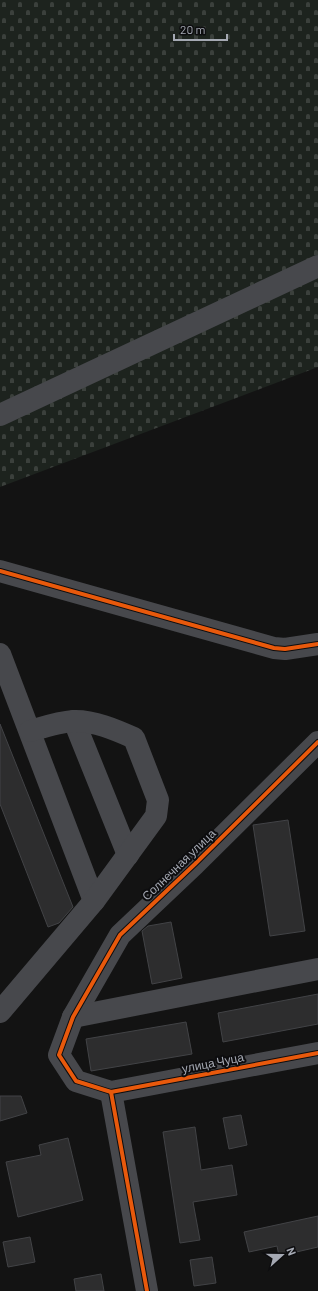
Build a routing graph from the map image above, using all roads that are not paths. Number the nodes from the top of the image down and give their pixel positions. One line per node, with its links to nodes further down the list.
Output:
1 (318, 266): 2 (street)
2 (0, 415)
3 (2, 575): 4 (street)
4 (318, 644)
5 (0, 654): 7 (street)
6 (74, 721): 7 (street); 9 (street); 9 (street)
7 (30, 730): 10 (street)
8 (318, 742): 13 (street, Солнечная улица)
9 (128, 855): 10 (street)
10 (94, 902): 12 (street)
11 (318, 969): 13 (street)
12 (0, 1012)
13 (73, 1017): 15 (street, Солнечная улица)
14 (318, 1053): 15 (street, улица Чуца)
15 (111, 1092): 16 (street)
16 (147, 1291)

